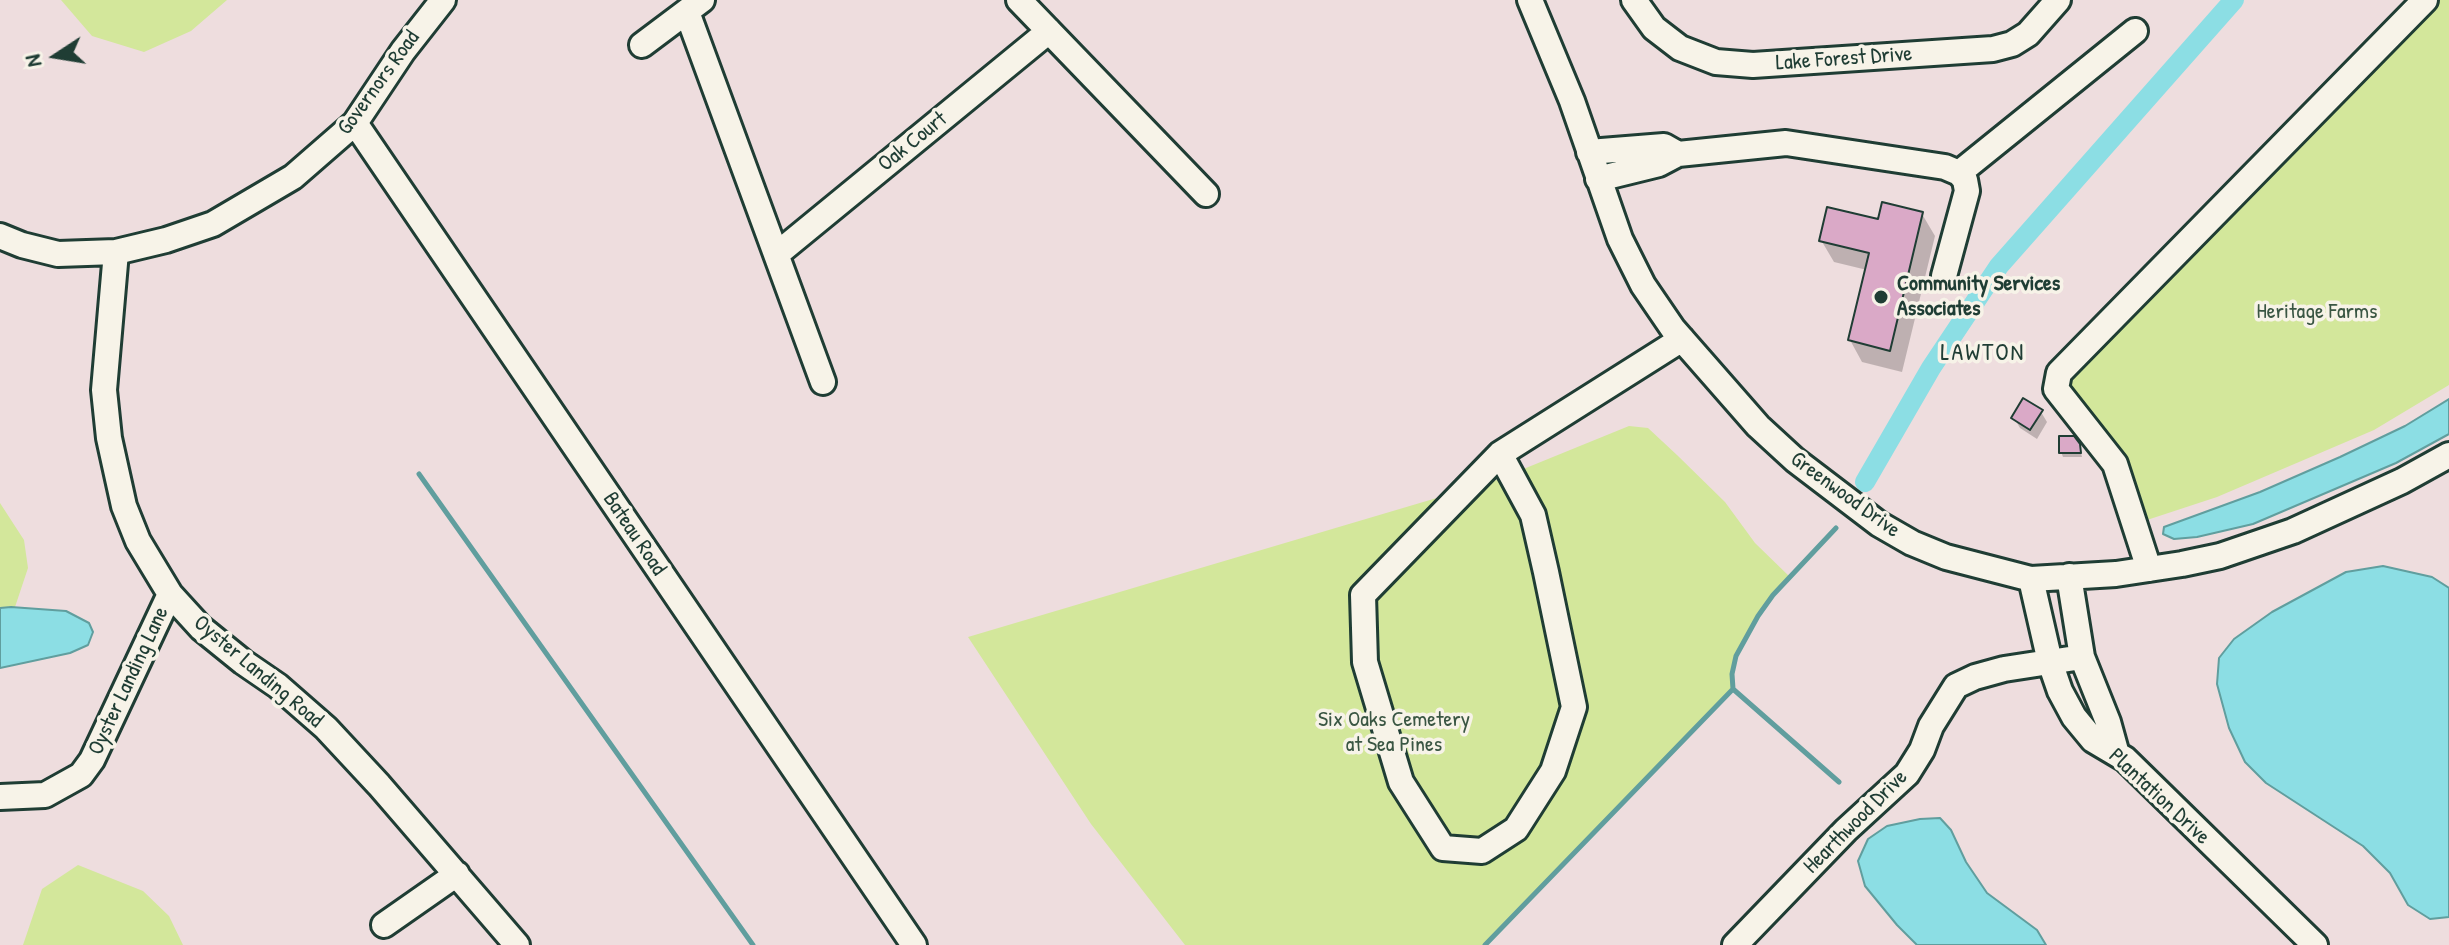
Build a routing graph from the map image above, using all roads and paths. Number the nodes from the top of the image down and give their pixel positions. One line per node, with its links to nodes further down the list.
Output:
1 (443, 0): 11 (street, Governors Road)
2 (1019, 0): 8 (street)
3 (1530, 0): 12 (street, Greenwood Drive)
4 (1634, 0): 5 (street, Lake Forest Drive)
5 (2058, 0)
6 (2425, 0): 25 (street)
7 (695, 6): 10 (street); 19 (street)
8 (1049, 31): 16 (street); 19 (street, Oak Court)
9 (2135, 31): 14 (street)
10 (642, 45)
11 (355, 123): 18 (street, Governors Road); 36 (street, Bateau Road)
12 (1589, 152): 13 (street); 15 (street, Greenwood Drive)
13 (1678, 154): 14 (street); 15 (street)
14 (1959, 173): 20 (street)
15 (1598, 179): 21 (street, Greenwood Drive)
16 (1206, 194)
17 (0, 236): 18 (street, Governors Road)
18 (116, 252): 28 (street, Oyster Landing Road)
19 (777, 254): 22 (street)
20 (1944, 276)
21 (1682, 339): 23 (street); 27 (street, Greenwood Drive)
22 (823, 382)
23 (1500, 454): 23 (street)
24 (2449, 455): 25 (street, Greenwood Drive)
25 (2149, 569): 26 (street, Greenwood Drive)
26 (2069, 576): 27 (street, Greenwood Drive); 29 (street)
27 (2031, 579): 30 (street, Plantation Drive)
28 (170, 594): 32 (street, Oyster Landing Lane); 33 (street, Oyster Landing Road)
29 (2082, 657): 30 (street, Hearthwood Drive); 31 (street)
30 (2050, 662): 31 (street, Plantation Drive); 37 (street, Hearthwood Drive)
31 (2116, 751): 38 (street, Plantation Drive)
32 (0, 797)
33 (457, 874): 34 (street); 35 (street, Oyster Landing Road)
34 (384, 925)
35 (517, 945)
36 (914, 945)
37 (1735, 945)
38 (2315, 945)

